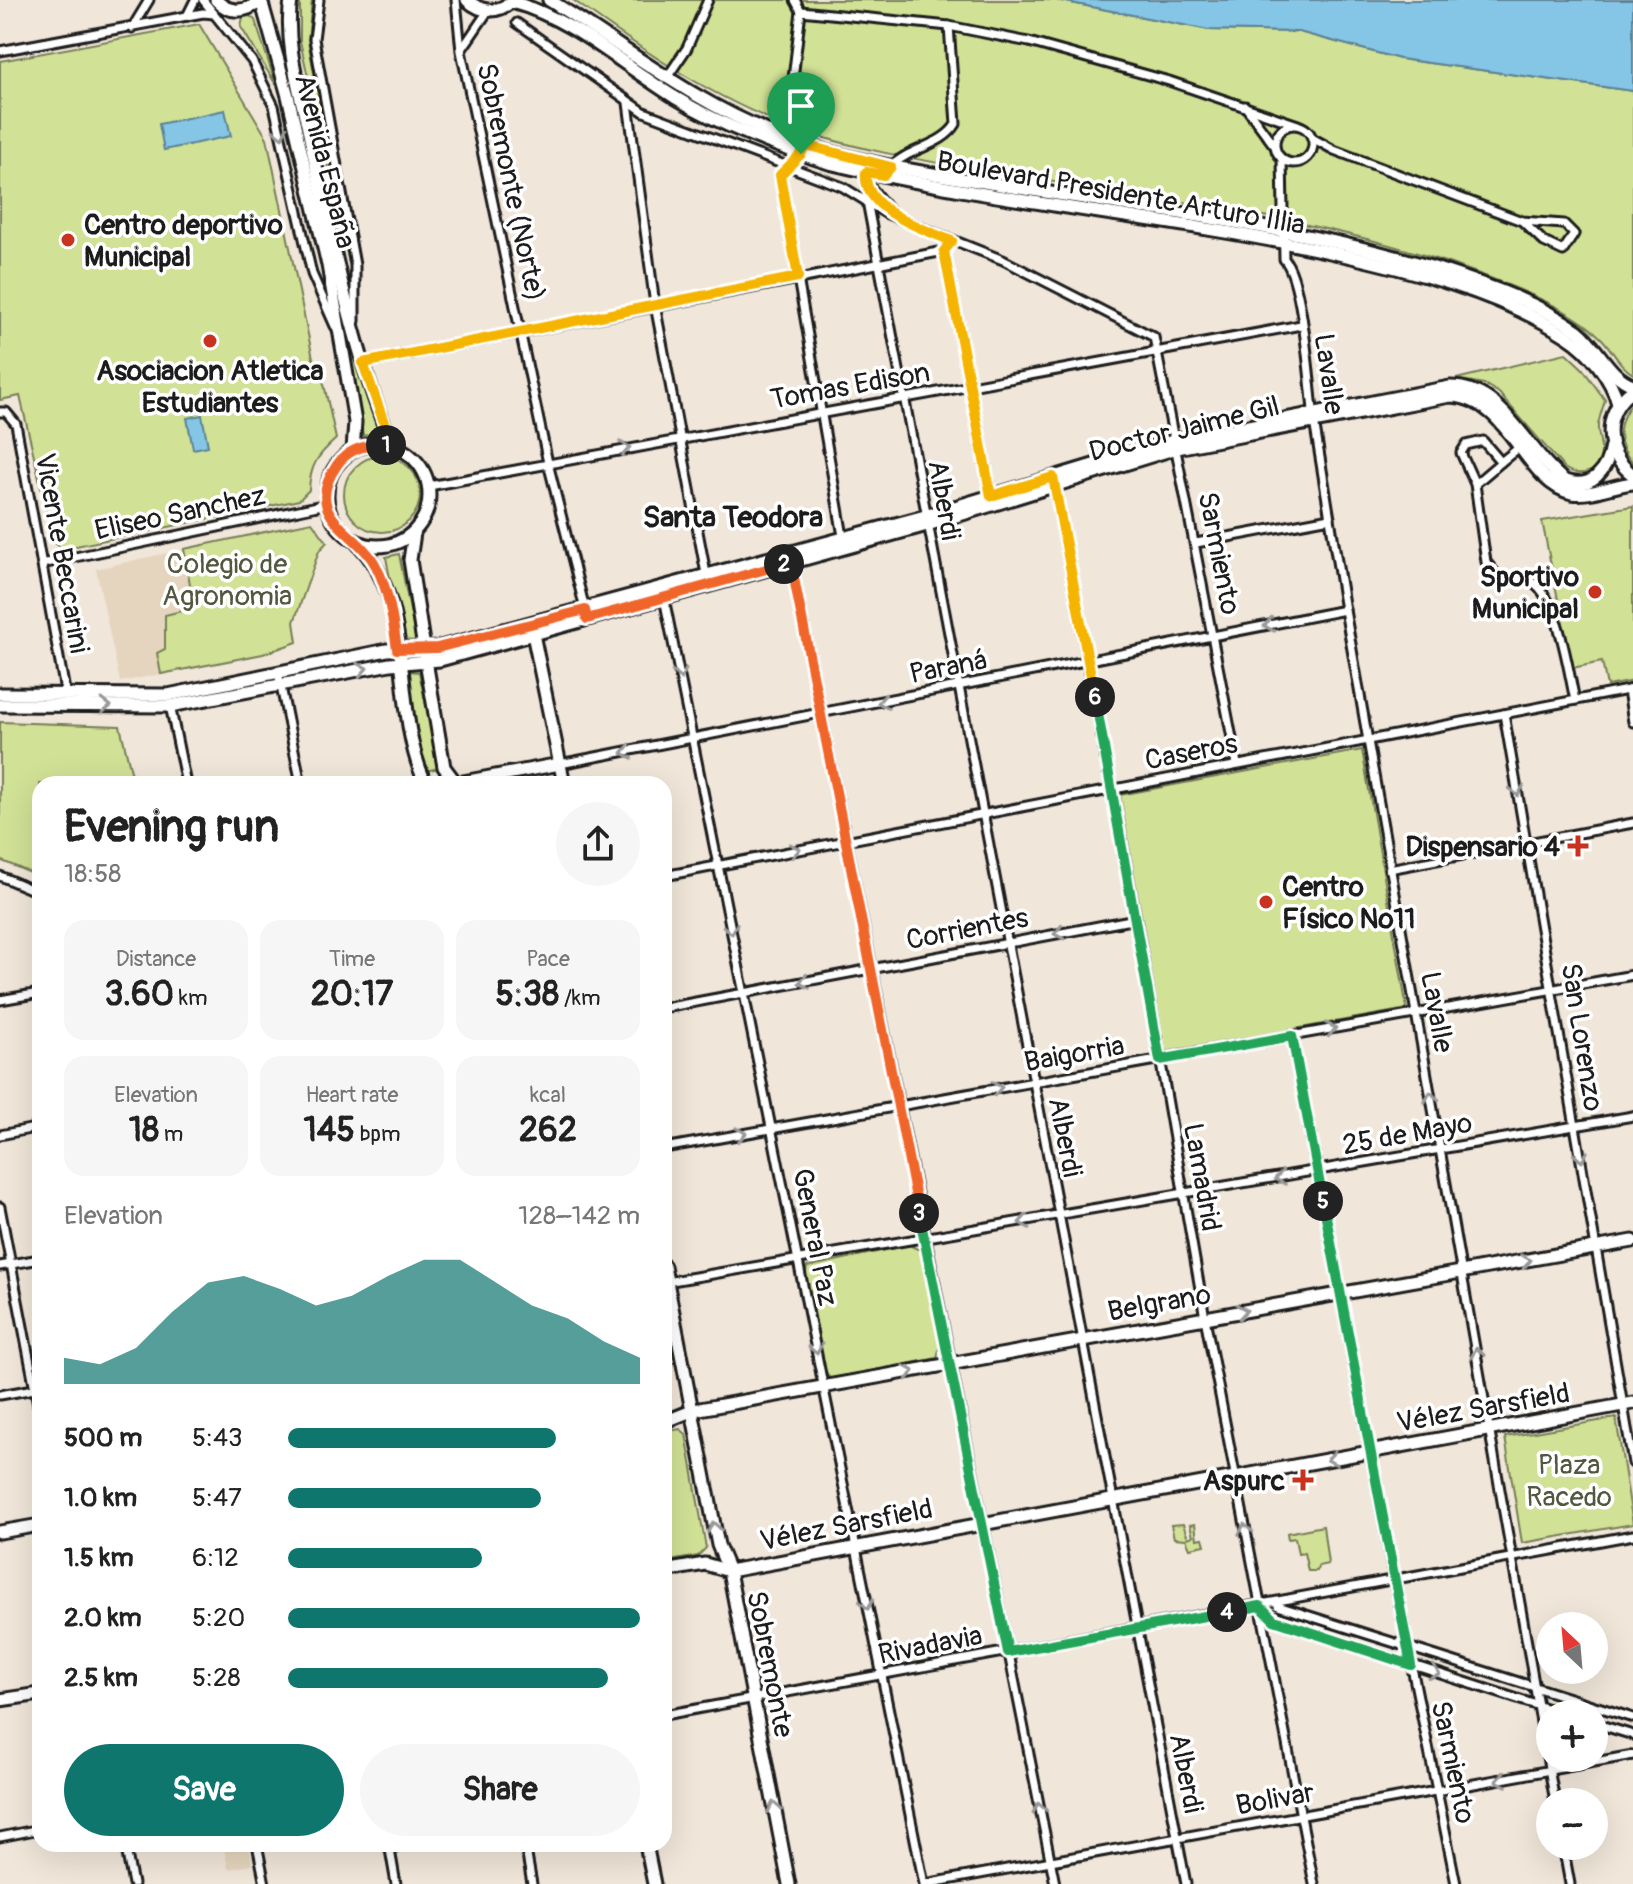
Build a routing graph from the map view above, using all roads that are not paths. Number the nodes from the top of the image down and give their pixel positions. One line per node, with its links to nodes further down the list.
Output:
1 (149, 0): 20 (street)
2 (195, 0): 17 (street)
3 (203, 0): 16 (street, Avenida España)
4 (216, 0): 5 (main road)
5 (261, 0): 51 (main road, Avenida España)
6 (291, 0): 49 (main road, Avenida España)
7 (319, 0): 49 (street, Avenida España)
8 (456, 0): 22 (street, Sobremonte (Norte))
9 (467, 0): 14 (main road)
10 (549, 0): 23 (main road, Boulevard Presidente Arturo Illia)
11 (708, 0): 23 (street)
12 (795, 0): 15 (street)
13 (513, 1): 14 (main road); 31 (main road, Boulevard Presidente Arturo Illia)
14 (488, 11): 22 (street)
15 (801, 11): 19 (street); 27 (street)
16 (214, 14): 17 (street); 51 (street, Avenida España, one-way to 51)
17 (187, 16): 20 (street)
18 (517, 23): 24 (street)
19 (949, 26): 25 (street); 36 (street)
20 (132, 28): 21 (street)
21 (0, 51)
22 (461, 51): 50 (street, Sobremonte (Norte))
23 (666, 79): 27 (main road, Boulevard Presidente Arturo Illia)
24 (628, 103): 35 (street); 47 (street)
25 (1243, 104): 26 (street); 29 (street)
26 (1298, 125): 28 (street); 29 (street)
27 (786, 138): 31 (main road, Boulevard Presidente Arturo Illia)
28 (1312, 138): 30 (street); 32 (street)
29 (1275, 146): 33 (street)
30 (1313, 148): 32 (street); 34 (street)
31 (803, 149): 35 (street); 36 (main road, Boulevard Presidente Arturo Illia); 37 (main road, Boulevard Presidente Arturo Illia)
32 (1334, 150): 41 (street)
33 (1282, 159): 34 (street); 38 (street, Lavalle)
34 (1300, 162): 38 (street)
35 (789, 167): 39 (street); 46 (street)
36 (888, 171): 37 (main road, Boulevard Presidente Arturo Illia); 42 (main road, Boulevard Presidente Arturo Illia)
37 (865, 175): 39 (street, Alberdi); 40 (street)
38 (1281, 177): 42 (street, Lavalle)
39 (867, 201): 40 (street); 45 (street, Alberdi)
40 (894, 217): 43 (street)
41 (1522, 221): 41 (street)
42 (1284, 237): 48 (street, Lavalle); 55 (main road, Boulevard Presidente Arturo Illia); 57 (main road, Boulevard Presidente Arturo Illia)
43 (952, 241): 44 (street); 52 (street)
44 (944, 251): 45 (street); 54 (street)
45 (880, 262): 46 (street); 56 (street, Alberdi)
46 (798, 277): 47 (street); 59 (street)
47 (655, 305): 50 (street); 61 (street)
48 (1301, 325): 52 (street, Tomas Edison); 60 (street, Lavalle)
49 (354, 327): 53 (main road, Avenida España)
50 (521, 332): 53 (street); 68 (street, Sobremonte (Norte))
51 (340, 335): 66 (main road, Avenida España)
52 (1159, 350): 54 (street, Tomas Edison); 62 (street, Sarmiento)
53 (363, 363): 63 (main road, Avenida España)
54 (969, 385): 56 (street, Tomas Edison); 74 (street)
55 (1633, 387): 57 (main road)
56 (905, 397): 59 (street, Tomas Edison); 77 (street, Alberdi)
57 (1618, 404): 65 (main road)
58 (3, 412): 83 (street, Vicente Beccarini)
59 (823, 412): 61 (street, Tomas Edison); 80 (street)
60 (1314, 416): 62 (main road, Doctor Jaime Gil); 64 (main road, Doctor Jaime Gil); 65 (main road, Doctor Jaime Gil); 76 (street, Lavalle)
61 (678, 437): 68 (street, Tomas Edison, one-way to 61); 84 (street)
62 (1176, 444): 70 (main road, Doctor Jaime Gil); 81 (street, Sarmiento)
63 (392, 445): 66 (main road); 73 (main road)
64 (1521, 446): 67 (street); 71 (main road, Doctor Jaime Gil)
65 (1611, 446): 69 (main road)
66 (353, 450): 75 (main road)
67 (1501, 462): 72 (street); 72 (street)
68 (548, 463): 73 (street, Tomas Edison); 87 (street)
69 (1633, 475)
70 (1054, 481): 74 (main road, Doctor Jaime Gil); 77 (main road, Doctor Jaime Gil); 94 (street, Lamadrid)
71 (1633, 483)
72 (1475, 484): 101 (street)
73 (429, 486): 78 (main road)
74 (991, 496): 77 (main road, Doctor Jaime Gil)
75 (327, 504): 79 (main road); 83 (street, Eliseo Sanchez)
76 (1330, 518): 81 (street); 86 (street, Lavalle)
77 (926, 521): 80 (main road, Doctor Jaime Gil); 96 (street, Alberdi)
78 (414, 533): 79 (main road); 90 (main road)
79 (357, 542): 91 (main road)
80 (844, 543): 82 (main road, Doctor Jaime Gil); 84 (main road, Doctor Jaime Gil)
81 (1196, 543): 89 (street, Sarmiento)
82 (791, 563): 84 (main road, Doctor Jaime Gil); 103 (street)
83 (42, 564): 99 (street, Vicente Beccarini)
84 (707, 581): 85 (main road, Doctor Jaime Gil); 87 (main road, Doctor Jaime Gil)
85 (664, 598): 87 (main road, Doctor Jaime Gil); 106 (street, General Paz, one-way to 106)
86 (1345, 610): 89 (street, Paraná, one-way to 89); 107 (street, Lavalle)
87 (586, 615): 88 (main road, Doctor Jaime Gil); 90 (main road)
88 (533, 634): 92 (main road, Doctor Jaime Gil); 108 (main road)
89 (1214, 636): 94 (street, Paraná); 109 (street, Sarmiento)
90 (424, 648): 91 (main road); 92 (main road)
91 (397, 649): 93 (main road); 95 (main road)
92 (426, 661): 93 (main road, Doctor Jaime Gil); 113 (main road)
93 (399, 662): 95 (main road, Doctor Jaime Gil, one-way to 93); 112 (main road)
94 (1089, 662): 96 (street, Paraná); 116 (street, Lamadrid)
95 (279, 678): 100 (main road); 111 (street)
96 (959, 687): 103 (street, Paraná, one-way to 103); 117 (street, Alberdi)
97 (1630, 690): 101 (street, Caseros); 105 (street)
98 (0, 694): 99 (main road)
99 (67, 700): 100 (main road); 102 (main road)
100 (169, 700): 110 (street)
101 (1575, 700): 104 (street, Caseros)
102 (0, 705)
103 (819, 714): 106 (street, Paraná); 119 (street)
104 (1504, 714): 107 (street, Caseros); 120 (street, San Lorenzo, one-way to 120)
105 (1633, 722)
106 (693, 740): 108 (street, Paraná, one-way to 108); 121 (street, General Paz)
107 (1368, 740): 109 (street, Caseros); 122 (street, Lavalle)
108 (560, 764): 114 (main road); 115 (main road)
109 (1237, 764): 116 (street, Caseros)
110 (184, 776)
111 (299, 776)
112 (424, 776)
113 (449, 776)
114 (496, 776)
115 (562, 776)
116 (1111, 789): 117 (street, Caseros); 126 (street, Lamadrid)
117 (983, 815): 119 (street, Caseros); 127 (street, Alberdi)
118 (1633, 823): 120 (street)
119 (845, 840): 121 (street, Caseros, one-way to 119); 128 (street)
120 (1526, 843): 122 (street); 130 (street, San Lorenzo)
121 (718, 865): 123 (street, Caseros); 132 (street, General Paz, one-way to 132)
122 (1389, 869): 135 (street, Lavalle)
123 (672, 874)
124 (0, 876): 125 (street)
125 (32, 890)
126 (1136, 919): 127 (street, Corrientes, one-way to 127); 137 (street, Lamadrid)
127 (1007, 943): 128 (street, Corrientes); 138 (street, Alberdi)
128 (871, 969): 132 (street, Corrientes, one-way to 132); 139 (street)
129 (1633, 975): 130 (street, Baigorria)
130 (1553, 988): 135 (street, Baigorria); 141 (street, San Lorenzo)
131 (32, 994): 133 (street)
132 (744, 994): 134 (street, Corrientes); 143 (street, General Paz)
133 (0, 1000)
134 (672, 1007)
135 (1415, 1013): 136 (street, Baigorria, one-way to 135); 146 (street, Lavalle, one-way to 135)
136 (1292, 1036): 137 (street, Baigorria); 147 (street, Sarmiento)
137 (1160, 1060): 138 (street, Baigorria); 148 (street, Lamadrid)
138 (1034, 1082): 139 (street, Baigorria, one-way to 138); 150 (street, Alberdi)
139 (899, 1105): 143 (street, Baigorria); 151 (street)
140 (1633, 1116): 141 (street, 25 de Mayo)
141 (1575, 1126): 146 (street, 25 de Mayo); 153 (street, San Lorenzo, one-way to 153)
142 (32, 1129): 144 (street)
143 (772, 1129): 145 (street, Baigorria, one-way to 143); 155 (street, General Paz)
144 (0, 1135)
145 (672, 1147)
146 (1440, 1150): 147 (street, 25 de Mayo); 158 (street, Lavalle)
147 (1317, 1171): 148 (street, 25 de Mayo, one-way to 148); 160 (street, Sarmiento)
148 (1183, 1195): 150 (street, 25 de Mayo); 162 (street, Lamadrid)
149 (0, 1207): 156 (street)
150 (1058, 1216): 151 (street, 25 de Mayo, one-way to 151); 163 (street, Alberdi)
151 (924, 1239): 155 (street, 25 de Mayo); 164 (street)
152 (1633, 1241): 153 (main road, Belgrano)
153 (1597, 1248): 158 (main road, Belgrano, one-way to 153); 169 (street, San Lorenzo)
154 (32, 1260): 156 (street)
155 (798, 1260): 159 (street, 25 de Mayo); 166 (street, General Paz, one-way to 166)
156 (11, 1264): 157 (street); 165 (street)
157 (0, 1266)
158 (1462, 1273): 160 (main road, Belgrano); 172 (street, Lavalle, one-way to 158)
159 (672, 1281)
160 (1342, 1294): 162 (main road, Belgrano, one-way to 160); 173 (street, Sarmiento)
161 (672, 1309): 170 (main road, Sobremonte)
162 (1205, 1318): 163 (main road, Belgrano); 175 (street, Lamadrid)
163 (1083, 1340): 164 (main road, Belgrano); 176 (street, Alberdi)
164 (951, 1364): 166 (main road, Belgrano, one-way to 164); 177 (street)
165 (32, 1365)
166 (824, 1386): 170 (main road, Belgrano); 181 (street, General Paz)
167 (32, 1390): 168 (street)
168 (0, 1395)
169 (1628, 1404): 172 (main road, Vélez Sarsfield); 174 (street, San Lorenzo)
170 (694, 1410): 171 (main road, Belgrano); 184 (main road, Sobremonte, one-way to 170)
171 (672, 1419)
172 (1491, 1429): 173 (main road, Vélez Sarsfield); 182 (street, Lavalle)
173 (1371, 1452): 175 (main road, Vélez Sarsfield, one-way to 175); 185 (street, Sarmiento)
174 (1633, 1463)
175 (1236, 1476): 176 (main road, Vélez Sarsfield); 186 (street, Lamadrid, one-way to 175)
176 (1113, 1497): 177 (main road, Vélez Sarsfield); 187 (street, Alberdi)
177 (981, 1523): 181 (main road, Vélez Sarsfield); 189 (street)
178 (32, 1526): 179 (main road)
179 (0, 1532)
180 (1633, 1535): 182 (street, Rivadavia)
181 (855, 1545): 184 (main road, Vélez Sarsfield); 191 (street, General Paz, one-way to 191)
182 (1514, 1557): 185 (street, Rivadavia); 192 (street, Lavalle)
183 (672, 1570): 184 (main road, Vélez Sarsfield)
184 (729, 1571): 194 (main road, Sobremonte)
185 (1394, 1579): 186 (street, Rivadavia); 188 (street, Sarmiento)
186 (1260, 1606): 187 (street, Rivadavia); 188 (street); 190 (street); 206 (street, Lamadrid)
187 (1137, 1628): 189 (street, Rivadavia); 209 (street, Alberdi)
188 (1407, 1644): 190 (street, Sarmiento); 192 (street)
189 (1008, 1652): 191 (street, Rivadavia); 216 (street, one-way to 189)
190 (1411, 1665): 197 (street, one-way to 197); 205 (street, Sarmiento)
191 (881, 1676): 194 (street, Rivadavia); 223 (street, General Paz)
192 (1534, 1684): 196 (street, Lavalle); 199 (street)
193 (32, 1695): 195 (main road)
194 (753, 1699): 198 (street, Rivadavia); 222 (main road, Sobremonte, one-way to 194)
195 (0, 1700)
196 (1537, 1700)
197 (1536, 1705)
198 (672, 1714)
199 (1633, 1718)
200 (1608, 1727): 201 (street)
201 (1633, 1735)
202 (1633, 1755): 203 (street, Bolivar)
203 (1608, 1760)
204 (1543, 1772): 205 (street, Bolivar, one-way to 205)
205 (1438, 1791): 206 (street, Bolivar); 227 (street, Sarmiento)
206 (1302, 1815): 209 (street, Bolivar); 226 (street, Lamadrid)
207 (32, 1831): 208 (street)
208 (0, 1837)
209 (1177, 1838): 216 (street, Bolivar); 225 (street, Alberdi)
210 (127, 1852): 217 (street)
211 (259, 1852): 218 (street)
212 (390, 1852): 219 (street)
213 (526, 1852): 220 (street)
214 (648, 1852): 221 (main road)
215 (1566, 1860): 228 (street)
216 (1050, 1861): 223 (street, Bolivar); 224 (street)
217 (133, 1884)
218 (265, 1884)
219 (396, 1884)
220 (532, 1884)
221 (654, 1884)
222 (789, 1884)
223 (924, 1884)
224 (1055, 1884)
225 (1186, 1884)
226 (1314, 1884)
227 (1456, 1884)
228 (1570, 1884)

